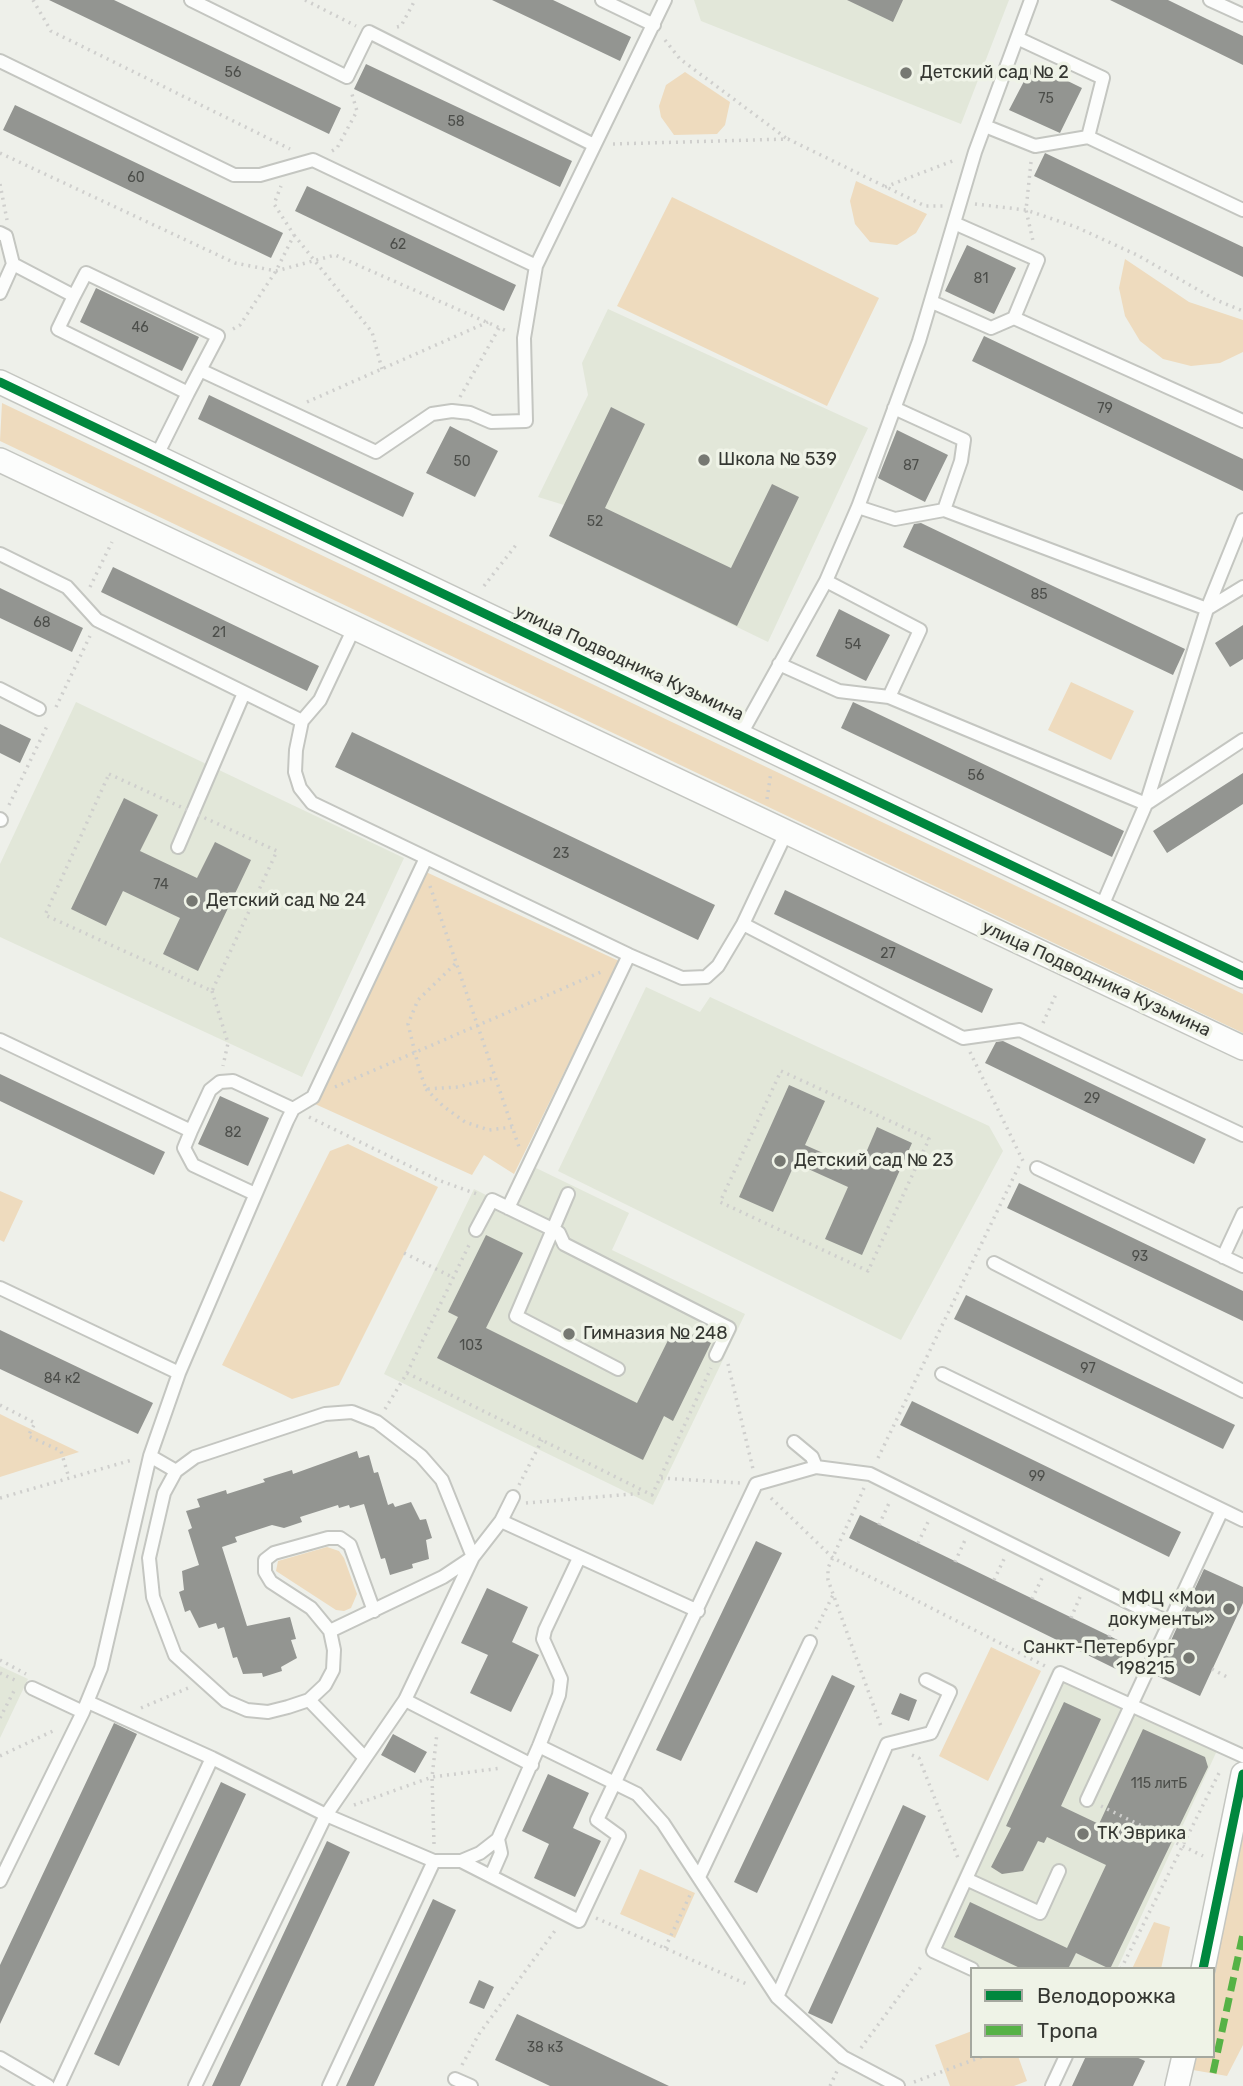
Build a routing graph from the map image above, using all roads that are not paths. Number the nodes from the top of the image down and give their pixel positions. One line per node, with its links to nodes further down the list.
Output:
1 (191, 0): 12 (lane)
2 (602, 0): 7 (lane)
3 (666, 0): 7 (lane)
4 (1031, 0): 8 (lane)
5 (1210, 0): 6 (lane)
6 (1243, 15)
7 (654, 25): 12 (lane)
8 (1017, 38): 10 (lane); 11 (lane)
9 (0, 61): 17 (lane)
10 (985, 125): 11 (lane); 14 (lane)
11 (1088, 137): 13 (lane)
12 (594, 145): 17 (lane)
13 (1243, 210)
14 (954, 222): 20 (lane); 21 (lane)
15 (3, 235): 16 (lane)
16 (13, 264): 18 (lane); 19 (lane)
17 (536, 266): 22 (lane)
18 (0, 293)
19 (74, 296): 22 (lane); 24 (lane)
20 (932, 302): 21 (lane); 25 (lane)
21 (1014, 318): 26 (lane)
22 (200, 370): 24 (lane)
23 (0, 382): 27 (street, улица Подводника Кузьмина)
24 (188, 393): 27 (lane)
25 (894, 408): 29 (lane); 30 (lane)
26 (1243, 421)
27 (157, 455): 43 (street, улица Подводника Кузьмина)
28 (0, 460): 36 (street, улица Подводника Кузьмина)
29 (858, 507): 30 (lane); 33 (lane)
30 (944, 510): 35 (lane)
31 (1243, 520): 35 (lane)
32 (0, 554): 39 (lane)
33 (826, 581): 37 (lane); 40 (lane)
34 (1243, 587): 35 (lane)
35 (1207, 609): 45 (lane)
36 (354, 628): 42 (lane); 46 (street, улица Подводника Кузьмина)
37 (779, 664): 40 (lane); 43 (lane)
38 (0, 690): 41 (lane)
39 (244, 693): 42 (lane); 47 (lane)
40 (889, 697): 45 (lane)
41 (39, 709)
42 (302, 721): 48 (lane)
43 (741, 734): 49 (street, улица Подводника Кузьмина)
44 (1243, 740): 45 (lane)
45 (1146, 804): 49 (lane)
46 (786, 833): 50 (lane); 54 (street, улица Подводника Кузьмина)
47 (178, 847)
48 (425, 861): 51 (lane); 55 (lane)
49 (1102, 906): 52 (street, улица Подводника Кузьмина)
50 (743, 924): 51 (lane); 57 (lane)
51 (628, 958): 61 (lane)
52 (1243, 976)
53 (0, 1040): 56 (lane)
54 (1243, 1048)
55 (295, 1110): 56 (lane); 59 (lane)
56 (191, 1131): 59 (lane)
57 (1243, 1135)
58 (1037, 1168): 65 (lane)
59 (256, 1194): 71 (lane)
60 (568, 1194): 63 (lane)
61 (508, 1208): 63 (lane); 64 (lane)
62 (1243, 1214): 65 (lane)
63 (552, 1229): 69 (lane); 70 (lane)
64 (476, 1230)
65 (1223, 1257): 67 (lane)
66 (994, 1263): 73 (lane)
67 (1243, 1266)
68 (0, 1288): 71 (lane)
69 (716, 1355)
70 (618, 1369)
71 (179, 1373): 75 (lane)
72 (942, 1374): 79 (lane)
73 (1243, 1391)
74 (794, 1442): 76 (lane)
75 (150, 1456): 77 (lane); 94 (lane)
76 (816, 1467): 85 (lane); 86 (lane)
77 (176, 1471): 82 (lane); 91 (lane)
78 (512, 1498): 81 (lane)
79 (1222, 1510): 80 (lane); 86 (lane)
80 (1243, 1520)
81 (501, 1521): 82 (lane); 83 (lane)
82 (473, 1556): 84 (lane); 92 (lane)
83 (579, 1558): 85 (lane); 95 (lane)
84 (374, 1611): 87 (lane); 87 (lane)
85 (698, 1611): 101 (lane)
86 (1170, 1623): 93 (lane)
87 (330, 1631): 91 (lane)
88 (810, 1642): 109 (lane)
89 (926, 1680): 114 (lane)
90 (32, 1688): 94 (lane)
91 (309, 1700): 98 (lane)
92 (405, 1700): 98 (lane); 99 (lane)
93 (1132, 1705): 96 (lane); 102 (lane); 110 (lane)
94 (85, 1707): 97 (lane); 111 (lane)
95 (539, 1746): 99 (lane); 101 (lane)
96 (1243, 1756)
97 (212, 1758): 103 (lane); 120 (lane)
98 (365, 1758): 103 (lane)
99 (532, 1765): 104 (lane)
100 (1243, 1774): 112 (street)
101 (614, 1781): 108 (lane); 109 (lane)
102 (1087, 1800)
103 (326, 1815): 105 (lane); 121 (lane)
104 (498, 1839): 106 (lane); 108 (lane)
105 (435, 1861): 106 (lane); 122 (lane)
106 (461, 1861): 108 (lane)
107 (1059, 1871): 110 (lane)
108 (491, 1876)
109 (699, 1878): 114 (lane)
110 (966, 1879): 113 (lane)
111 (0, 1881)
112 (1203, 1967)
113 (970, 1968)
114 (777, 1997): 124 (lane)
115 (0, 2058): 119 (lane)
116 (1065, 2058): 125 (lane)
117 (1184, 2058): 126 (street)
118 (455, 2078): 123 (lane)
119 (48, 2086)
120 (59, 2086)
121 (195, 2086)
122 (329, 2086)
123 (471, 2086)
124 (898, 2086)
125 (1052, 2086)
126 (1177, 2086)

